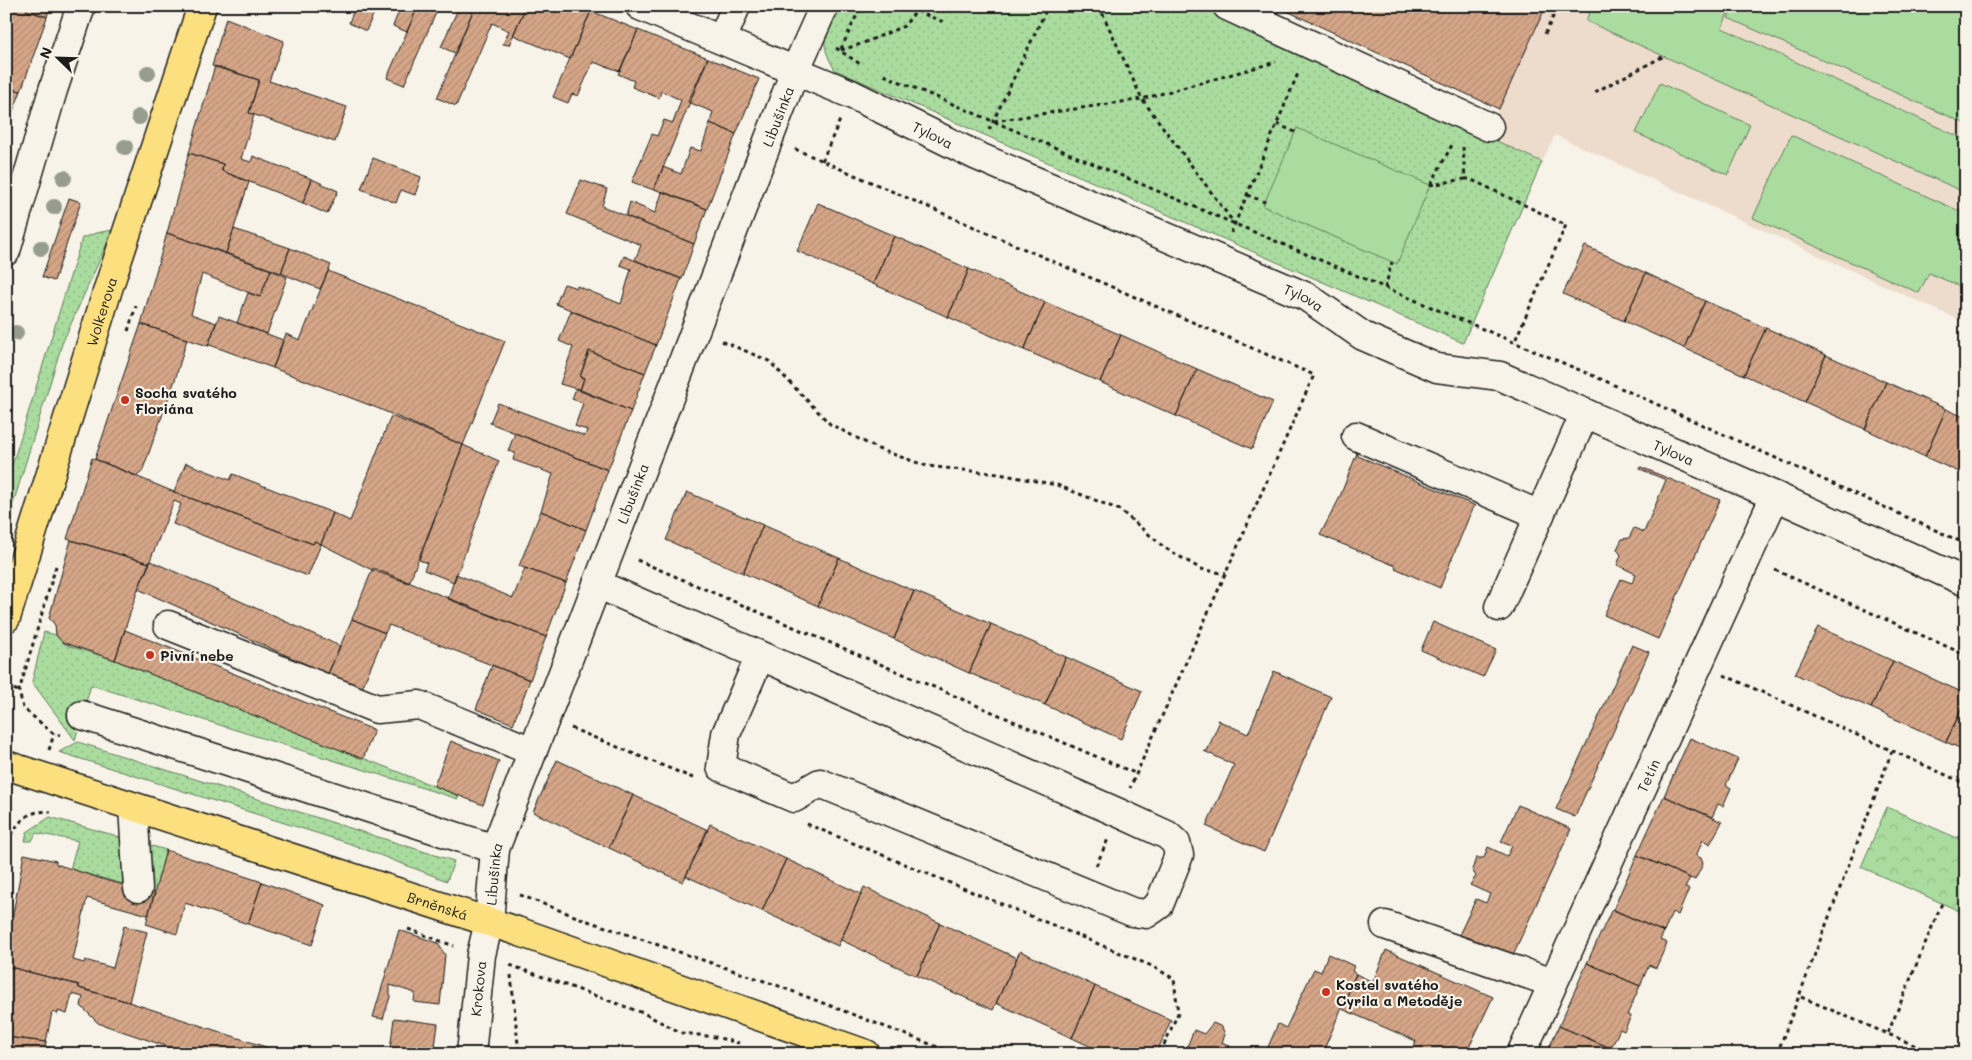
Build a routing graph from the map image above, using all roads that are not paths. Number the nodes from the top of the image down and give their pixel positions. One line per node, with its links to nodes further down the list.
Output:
1 (81, 6): 10 (street)
2 (202, 6): 18 (main road, Wolkerova)
3 (640, 6): 7 (street, Tylova)
4 (736, 6): 7 (street)
5 (824, 6): 8 (street, Libušinka)
6 (1227, 6): 9 (street)
7 (722, 40): 8 (street, Tylova)
8 (796, 71): 11 (street, Tylova); 16 (street, Libušinka)
9 (1473, 124)
10 (6, 251)
11 (1585, 413): 13 (street, Tylova); 14 (street)
12 (1356, 436): 14 (street)
13 (1775, 496): 15 (street, Tylova); 29 (street, Tetín)
14 (1540, 515): 17 (street)
15 (1966, 582)
16 (597, 584): 20 (street); 22 (street, Libušinka)
17 (1499, 606)
18 (6, 618)
19 (168, 625): 22 (street)
20 (760, 656): 20 (street)
21 (82, 715): 25 (street)
22 (532, 751): 25 (street, Libušinka)
23 (6, 765): 24 (main road, Brněnská)
24 (133, 807): 26 (street); 27 (main road, Brněnská)
25 (495, 849): 27 (street, Libušinka)
26 (138, 888)
27 (489, 922): 30 (street, Krokova); 31 (main road, Brněnská)
28 (1385, 925): 29 (street)
29 (1553, 983): 32 (street, Tetín)
30 (471, 1054)
31 (866, 1054)
32 (1521, 1054)

